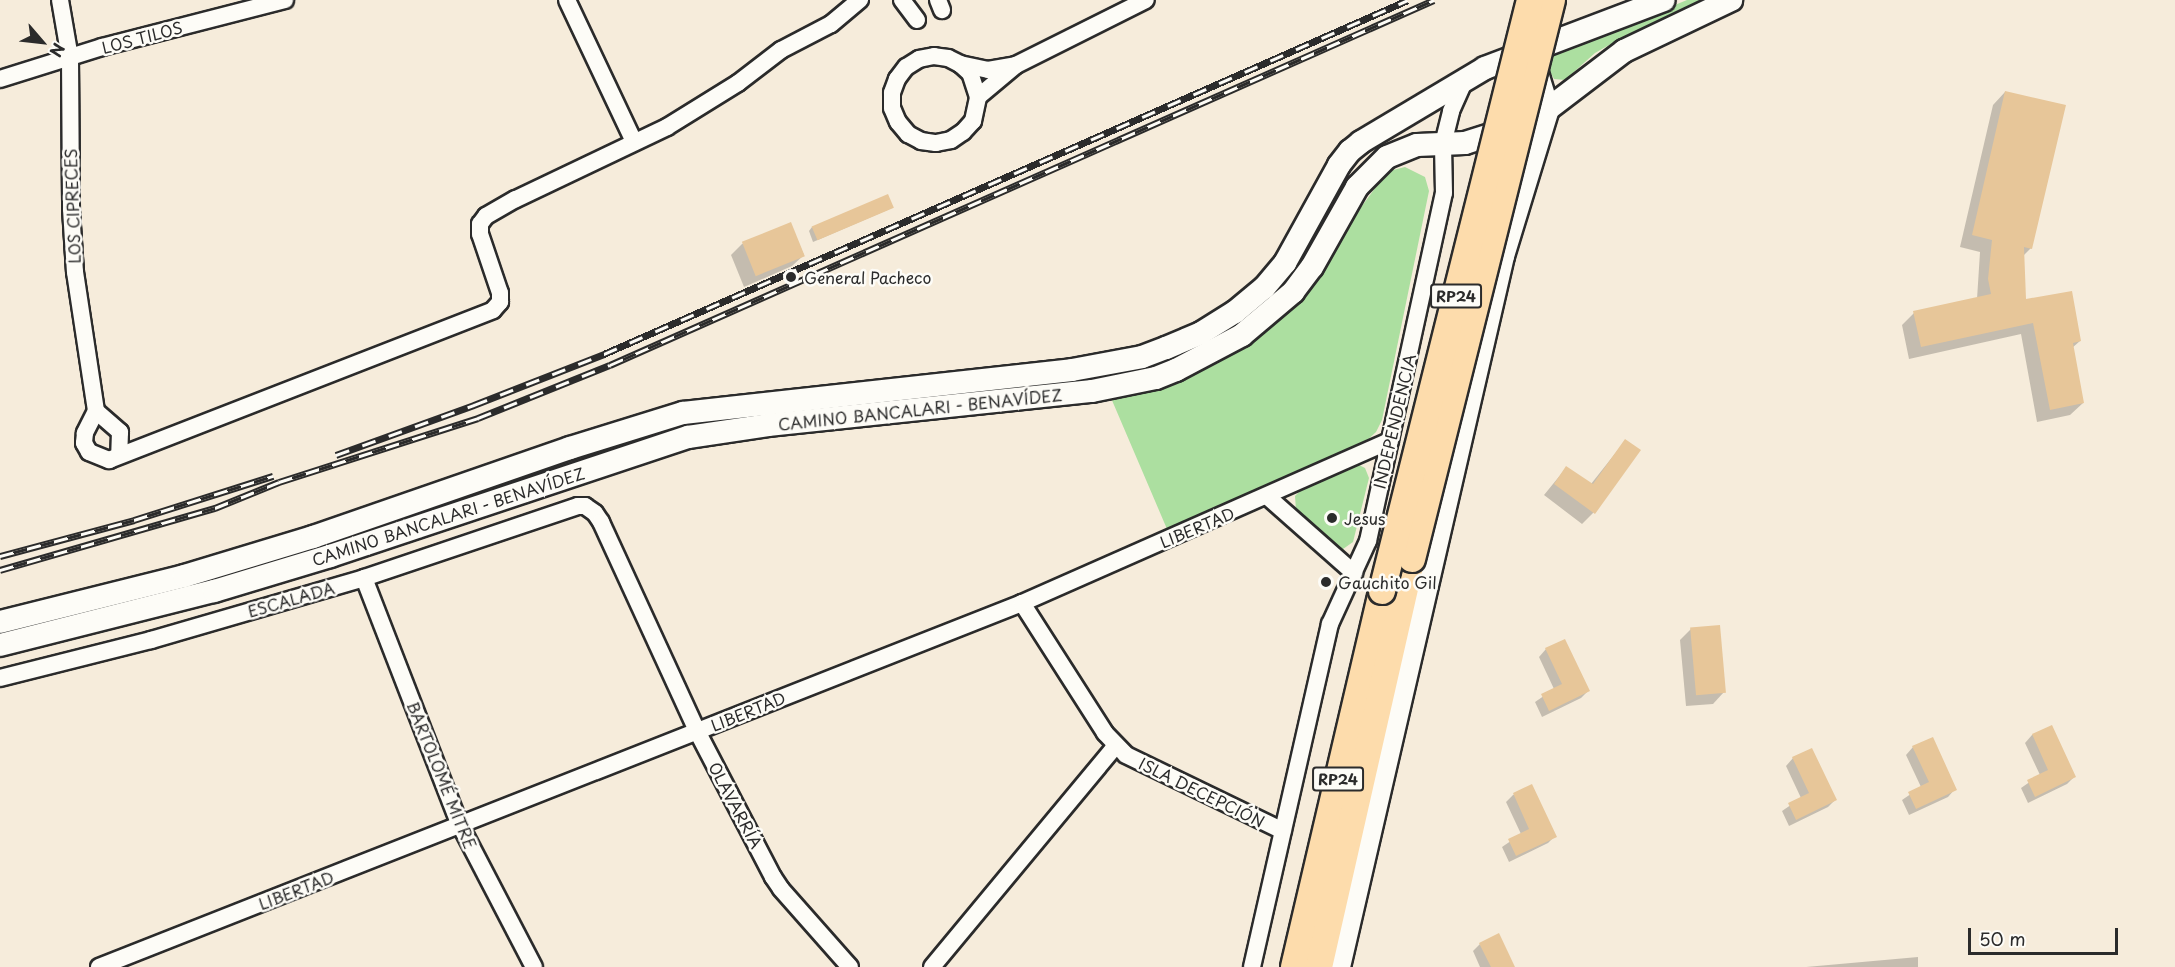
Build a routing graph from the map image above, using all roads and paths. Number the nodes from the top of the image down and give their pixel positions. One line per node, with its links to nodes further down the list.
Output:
1 (60, 0): 13 (street, LOS CIPRECES)
2 (285, 0): 13 (street, LOS TILOS)
3 (567, 0): 20 (street)
4 (860, 0): 20 (street)
5 (902, 0): 11 (street)
6 (1146, 0): 15 (street)
7 (1530, 0): 42 (main road, RP24, bridge)
8 (1552, 0): 43 (main road, RP24, bridge)
9 (1664, 0): 12 (main road, CAMINO BANCALARI - BENAVÍDEZ)
10 (1731, 0): 19 (main road, CAMINO BANCALARI - BENAVÍDEZ)
11 (917, 20)
12 (1530, 49): 17 (main road, CAMINO BANCALARI - BENAVÍDEZ); 19 (main road)
13 (70, 58): 16 (street, LOS TILOS); 22 (street, LOS CIPRECES)
14 (960, 64): 15 (street); 18 (street); 18 (street)
15 (1016, 65): 18 (street)
16 (0, 80)
17 (1465, 80): 21 (street, INDEPENDENCIA); 30 (main road, CAMINO BANCALARI - BENAVÍDEZ)
18 (978, 97)
19 (1548, 109): 21 (main road, CAMINO BANCALARI - BENAVÍDEZ); 44 (main road)
20 (634, 142): 24 (street)
21 (1443, 144): 23 (street, INDEPENDENCIA); 31 (main road, CAMINO BANCALARI - BENAVÍDEZ)
22 (96, 411): 24 (street); 24 (street)
23 (1390, 441): 25 (street, LIBERTAD); 27 (street, INDEPENDENCIA)
24 (119, 455)
25 (1268, 497): 27 (street); 29 (street, LIBERTAD)
26 (578, 506): 28 (street, ESCALADA); 33 (street, OLAVARRÍA)
27 (1354, 573): 36 (street, INDEPENDENCIA)
28 (364, 578): 32 (street, ESCALADA); 35 (street, BARTOLOMÉ MITRE)
29 (1022, 603): 33 (street, LIBERTAD); 34 (street, ISLA DECEPCIÓN)
30 (0, 622)
31 (0, 645)
32 (0, 678)
33 (697, 731): 35 (street, LIBERTAD); 39 (street, OLAVARRÍA)
34 (1116, 745): 36 (street, ISLA DECEPCIÓN); 40 (street)
35 (460, 825): 37 (street, LIBERTAD); 38 (street, BARTOLOMÉ MITRE)
36 (1283, 831): 41 (street, INDEPENDENCIA)
37 (99, 967)
38 (534, 967)
39 (850, 967)
40 (932, 967)
41 (1252, 967)
42 (1294, 967)
43 (1319, 967)
44 (1339, 967)

